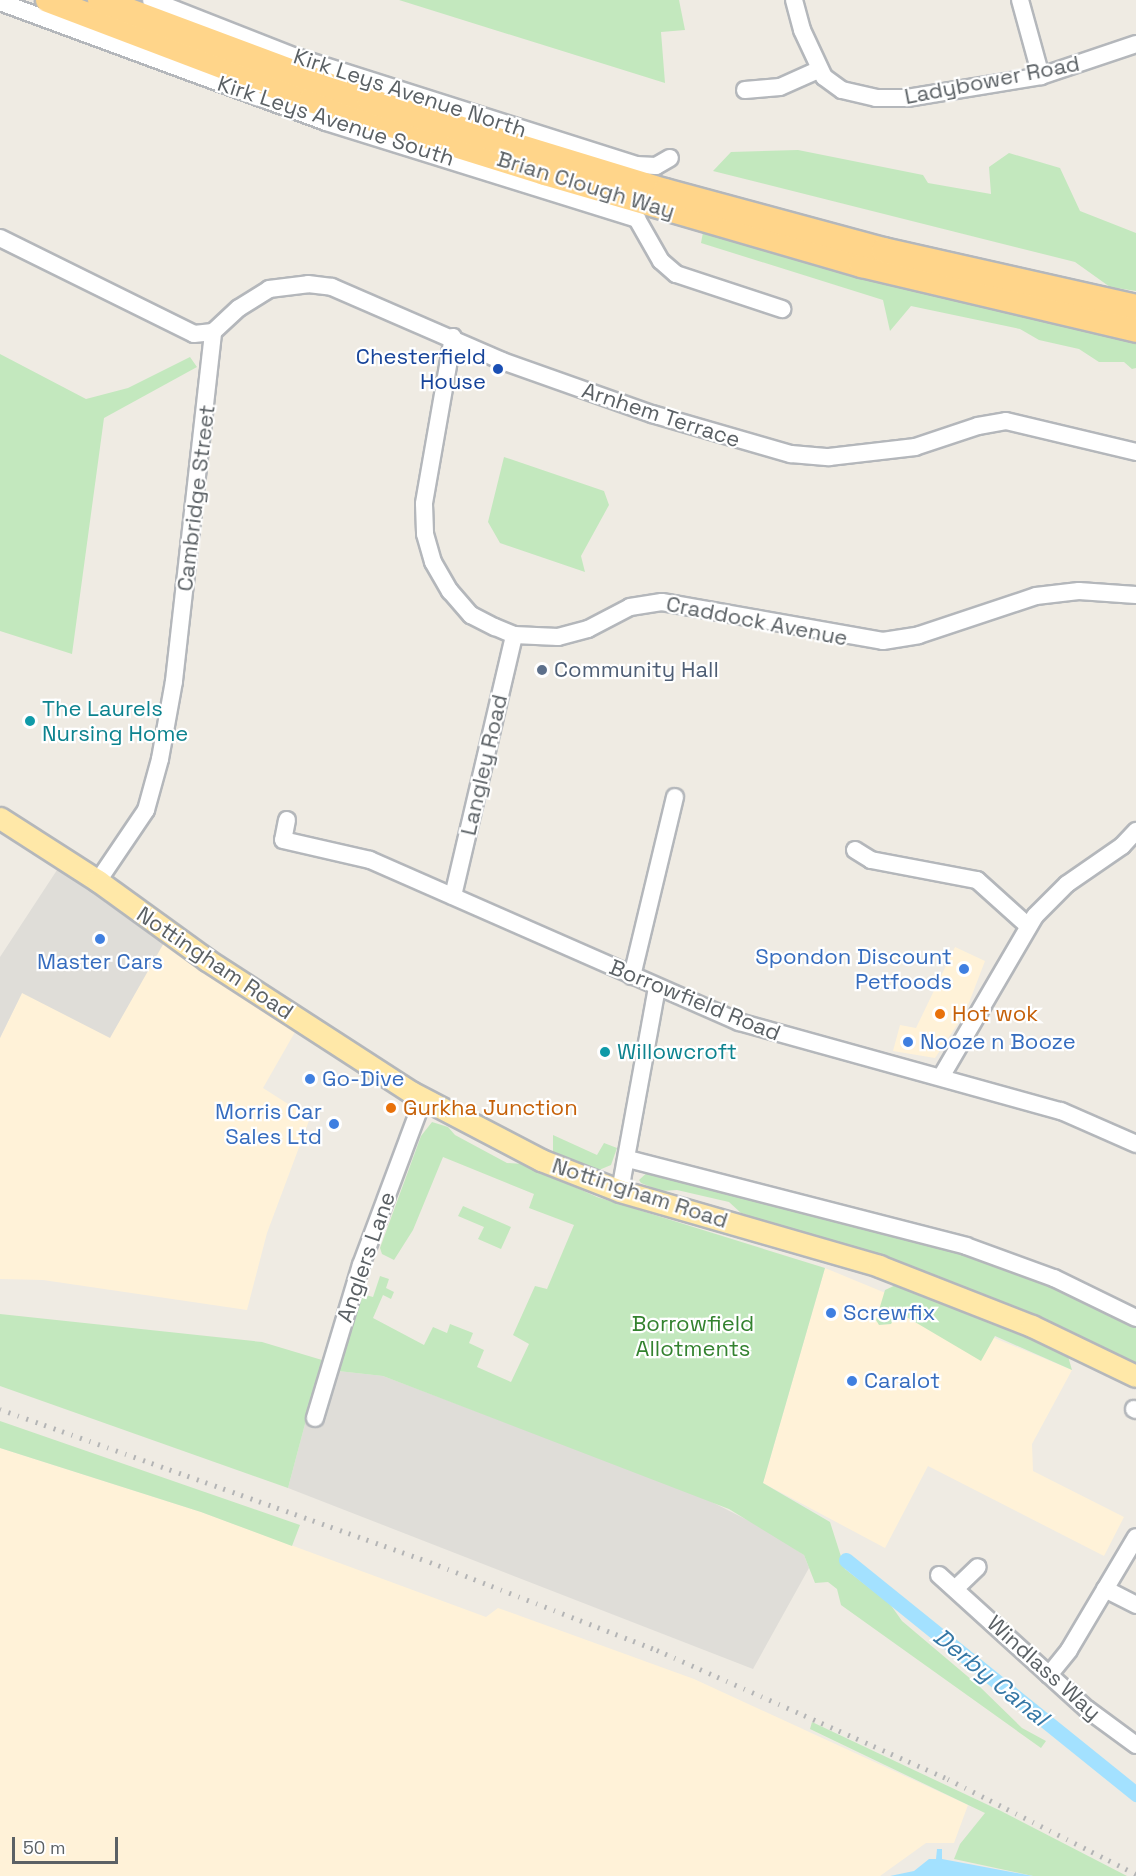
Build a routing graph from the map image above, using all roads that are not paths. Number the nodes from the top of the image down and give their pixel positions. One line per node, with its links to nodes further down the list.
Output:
1 (48, 0): 15 (highway, Brian Clough Way)
2 (100, 0): 13 (highway, Brian Clough Way)
3 (152, 0): 11 (street, Kirk Leys Avenue North)
4 (794, 0): 8 (street)
5 (1020, 0): 9 (street)
6 (0, 2): 14 (street, Kirk Leys Avenue South)
7 (1136, 44): 9 (street, Ladybower Road)
8 (818, 70): 9 (street, Ladybower Road); 10 (street)
9 (1041, 76)
10 (745, 90)
11 (670, 158)
12 (0, 238): 16 (street)
13 (1136, 307)
14 (782, 309)
15 (1136, 330)
16 (213, 332): 17 (street, Arnhem Terrace); 26 (street, Cambridge Street)
17 (453, 337): 18 (street, Arnhem Terrace); 20 (street, Craddock Avenue)
18 (1136, 452)
19 (1136, 594): 20 (street, Craddock Avenue)
20 (514, 634): 27 (street, Langley Road)
21 (675, 797): 29 (street)
22 (0, 818): 26 (main road, Nottingham Road)
23 (287, 820): 27 (street, Borrowfield Road)
24 (1136, 831): 28 (street)
25 (855, 850): 28 (street)
26 (98, 881): 32 (main road, Nottingham Road)
27 (453, 896): 29 (street, Borrowfield Road)
28 (1028, 926): 31 (street)
29 (632, 976): 30 (street, Borrowfield Road)
30 (657, 988): 31 (street, Borrowfield Road); 34 (street)
31 (940, 1077): 33 (street, Borrowfield Road)
32 (423, 1099): 35 (main road, Nottingham Road); 38 (street, Anglers Lane)
33 (1135, 1140)
34 (628, 1159): 35 (street); 36 (street, Nottingham Road)
35 (620, 1191): 37 (main road, Nottingham Road)
36 (1136, 1318)
37 (1136, 1376)
38 (315, 1418)
39 (1136, 1537): 43 (street)
40 (978, 1567): 42 (street)
41 (939, 1575): 42 (street, Windlass Way)
42 (956, 1588): 45 (street, Windlass Way)
43 (1105, 1589): 44 (street); 45 (street)
44 (1136, 1605)
45 (1048, 1675): 46 (street, Windlass Way)
46 (1136, 1744)

